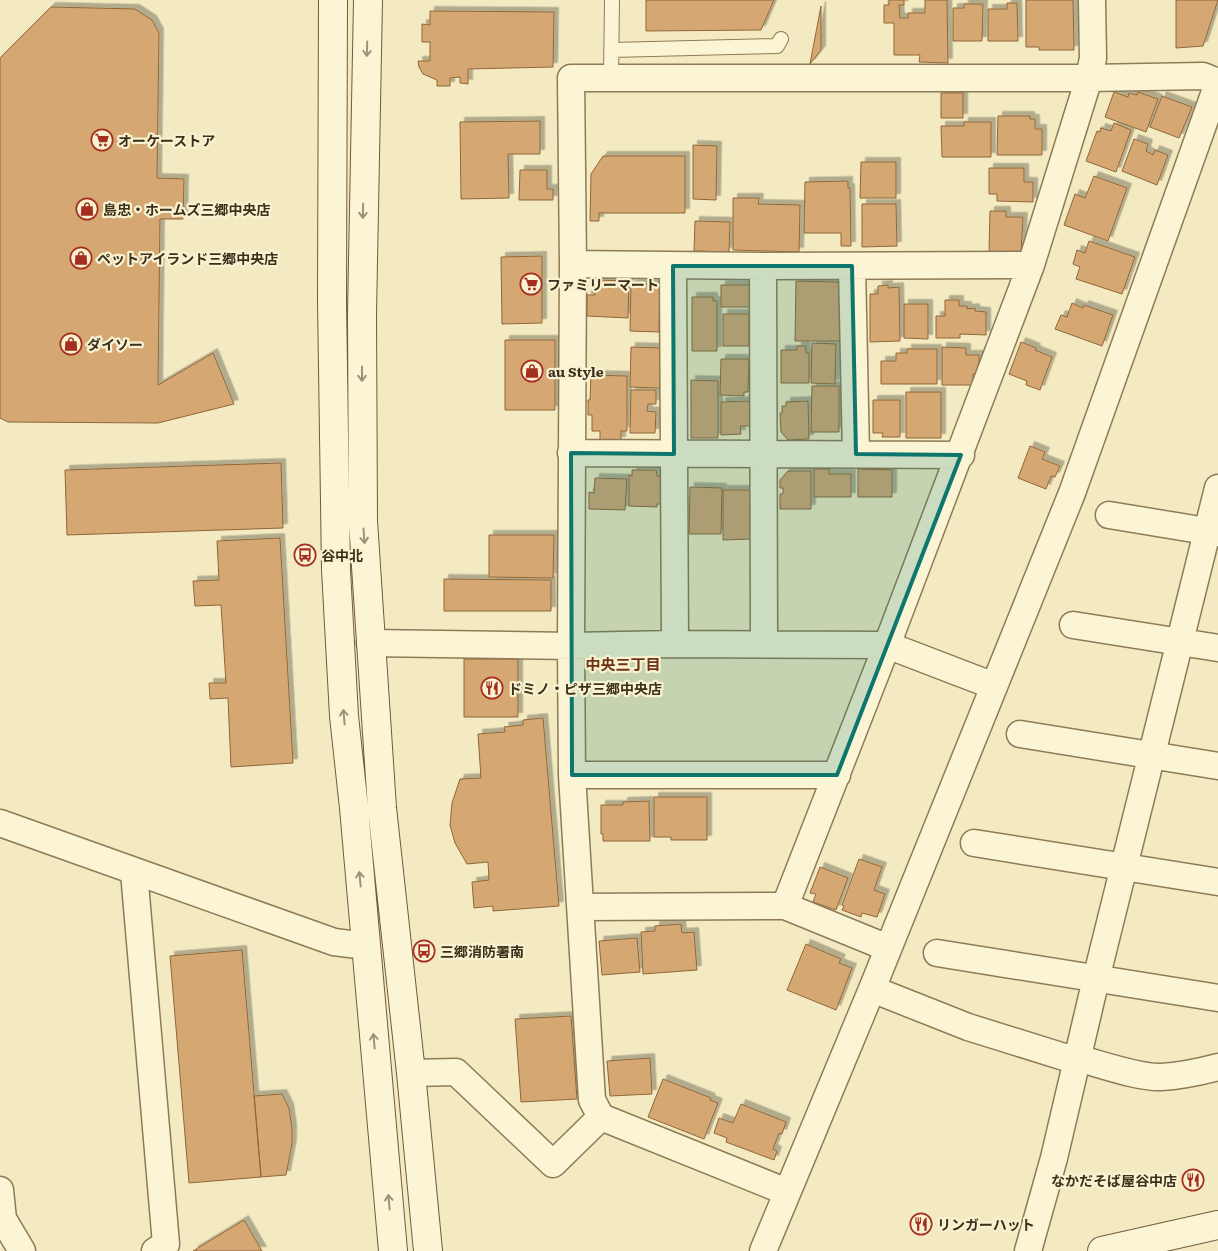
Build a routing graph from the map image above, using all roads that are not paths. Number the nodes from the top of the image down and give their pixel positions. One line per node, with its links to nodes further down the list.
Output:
1 (333, 0): 44 (street, one-way to 1)
2 (368, 0): 25 (street, one-way to 25)
3 (612, 0): 6 (lane)
4 (1092, 0): 8 (street)
5 (781, 40): 6 (lane)
6 (612, 50): 7 (lane)
7 (611, 78): 8 (street); 10 (street)
8 (1089, 78): 9 (street); 11 (street)
9 (1218, 83): 31 (street)
10 (572, 264): 12 (street); 15 (street)
11 (1031, 265): 14 (street); 19 (street)
12 (673, 266): 13 (street); 16 (street)
13 (763, 266): 14 (street); 17 (street)
14 (852, 266): 18 (street)
15 (571, 453): 16 (street); 29 (street)
16 (674, 454): 17 (street); 26 (street)
17 (764, 454): 18 (street); 27 (street)
18 (856, 454): 19 (street)
19 (960, 455): 28 (street)
20 (1218, 488): 22 (street)
21 (1109, 515): 22 (street)
22 (1212, 532): 24 (street)
23 (1073, 625): 24 (street)
24 (1180, 642): 30 (street); 33 (street)
25 (370, 643): 29 (street); 52 (street)
26 (675, 644): 27 (street); 29 (street)
27 (764, 644): 28 (street)
28 (888, 645): 31 (street); 36 (street)
29 (571, 646): 35 (street)
30 (1218, 648)
31 (994, 686): 45 (street)
32 (1020, 734): 33 (street)
33 (1151, 755): 34 (street); 39 (street)
34 (1218, 766)
35 (572, 775): 36 (street); 43 (street)
36 (837, 775): 42 (street)
37 (0, 823): 40 (street)
38 (974, 843): 39 (street)
39 (1124, 866): 41 (street); 47 (street)
40 (134, 872): 44 (street); 58 (street)
41 (1218, 882)
42 (785, 906): 43 (street); 45 (street)
43 (581, 907): 53 (street)
44 (366, 946): 59 (street, one-way to 44)
45 (888, 948): 48 (street)
46 (937, 953): 47 (street)
47 (1096, 979): 49 (street); 50 (street)
48 (882, 993): 50 (street); 55 (street)
49 (1218, 998)
50 (1077, 1060): 51 (street); 62 (street)
51 (1218, 1067)
52 (411, 1073): 53 (street); 60 (street)
53 (601, 1117): 55 (street)
54 (0, 1190): 57 (street)
55 (787, 1192): 61 (street)
56 (1218, 1225): 63 (street)
57 (22, 1251)
58 (155, 1251)
59 (393, 1251)
60 (428, 1251)
61 (762, 1251)
62 (1028, 1251)
63 (1102, 1251)

